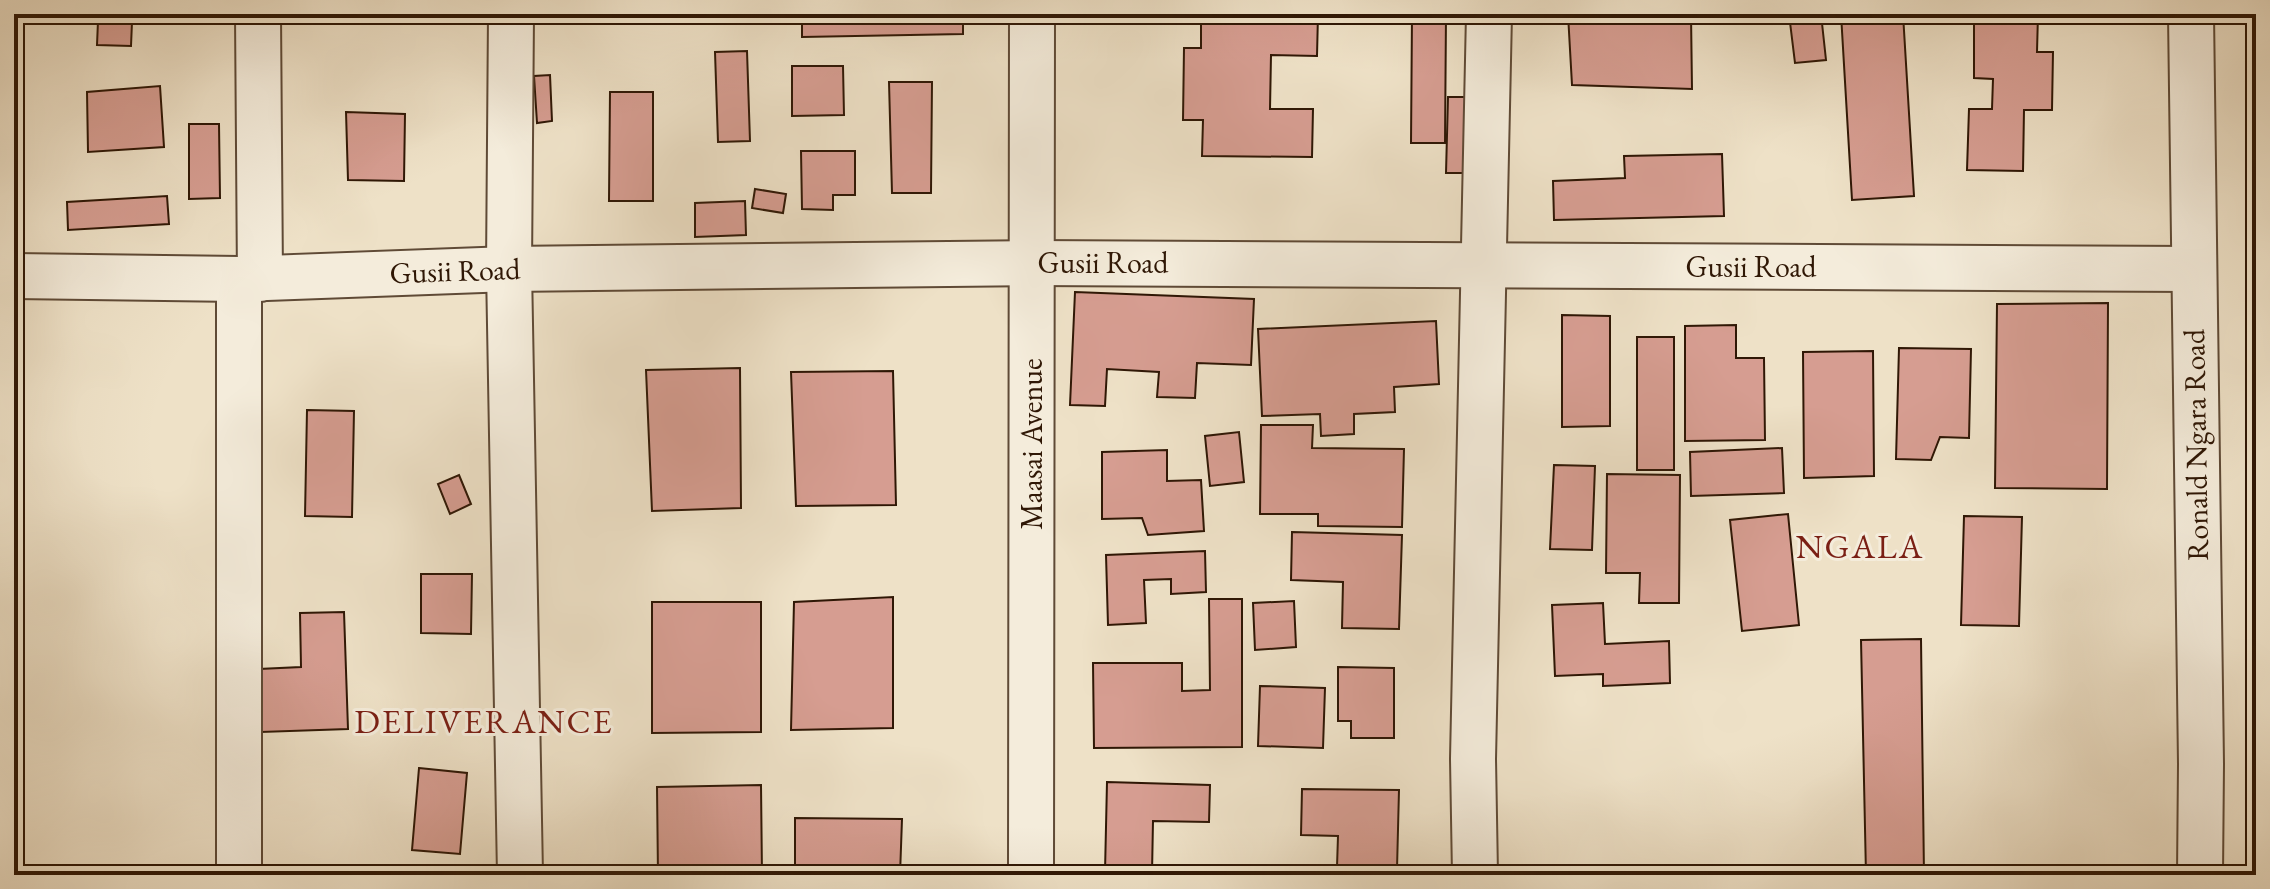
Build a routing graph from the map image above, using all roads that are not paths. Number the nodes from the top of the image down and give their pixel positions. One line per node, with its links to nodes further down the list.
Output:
1 (258, 14): 11 (street)
2 (511, 14): 8 (street)
3 (1032, 14): 6 (street, Maasai Avenue)
4 (1489, 14): 7 (street)
5 (2191, 14): 9 (street, Ronald Ngara Road)
6 (1033, 263): 7 (street, Gusii Road); 8 (street, Gusii Road); 14 (street, Maasai Avenue)
7 (1482, 266): 9 (street, Gusii Road); 15 (street)
8 (509, 269): 11 (street, Gusii Road); 13 (street)
9 (2193, 269): 16 (street, Ronald Ngara Road)
10 (14, 276): 11 (street, Gusii Road)
11 (250, 279): 12 (street)
12 (239, 875)
13 (520, 875)
14 (1031, 875)
15 (1475, 875)
16 (2200, 875)

